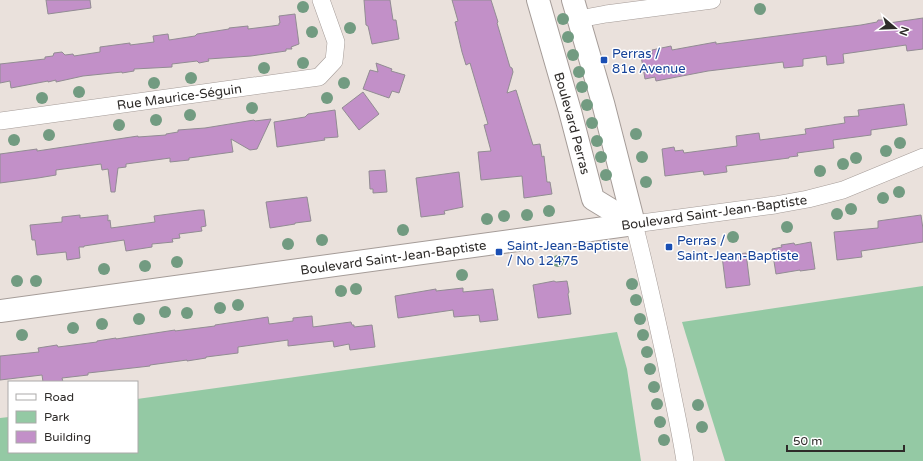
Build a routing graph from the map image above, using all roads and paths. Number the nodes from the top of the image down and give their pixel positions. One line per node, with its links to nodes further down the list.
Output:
1 (321, 0): 5 (street, Rue Maurice-Séguin)
2 (538, 0): 7 (main road, Boulevard Perras)
3 (712, 0): 4 (street)
4 (576, 10): 7 (main road)
5 (0, 121)
6 (923, 157): 7 (street, Boulevard Saint-Jean-Baptiste)
7 (634, 224): 8 (main road, Boulevard Saint-Jean-Baptiste); 9 (street)
8 (0, 311)
9 (685, 461)

